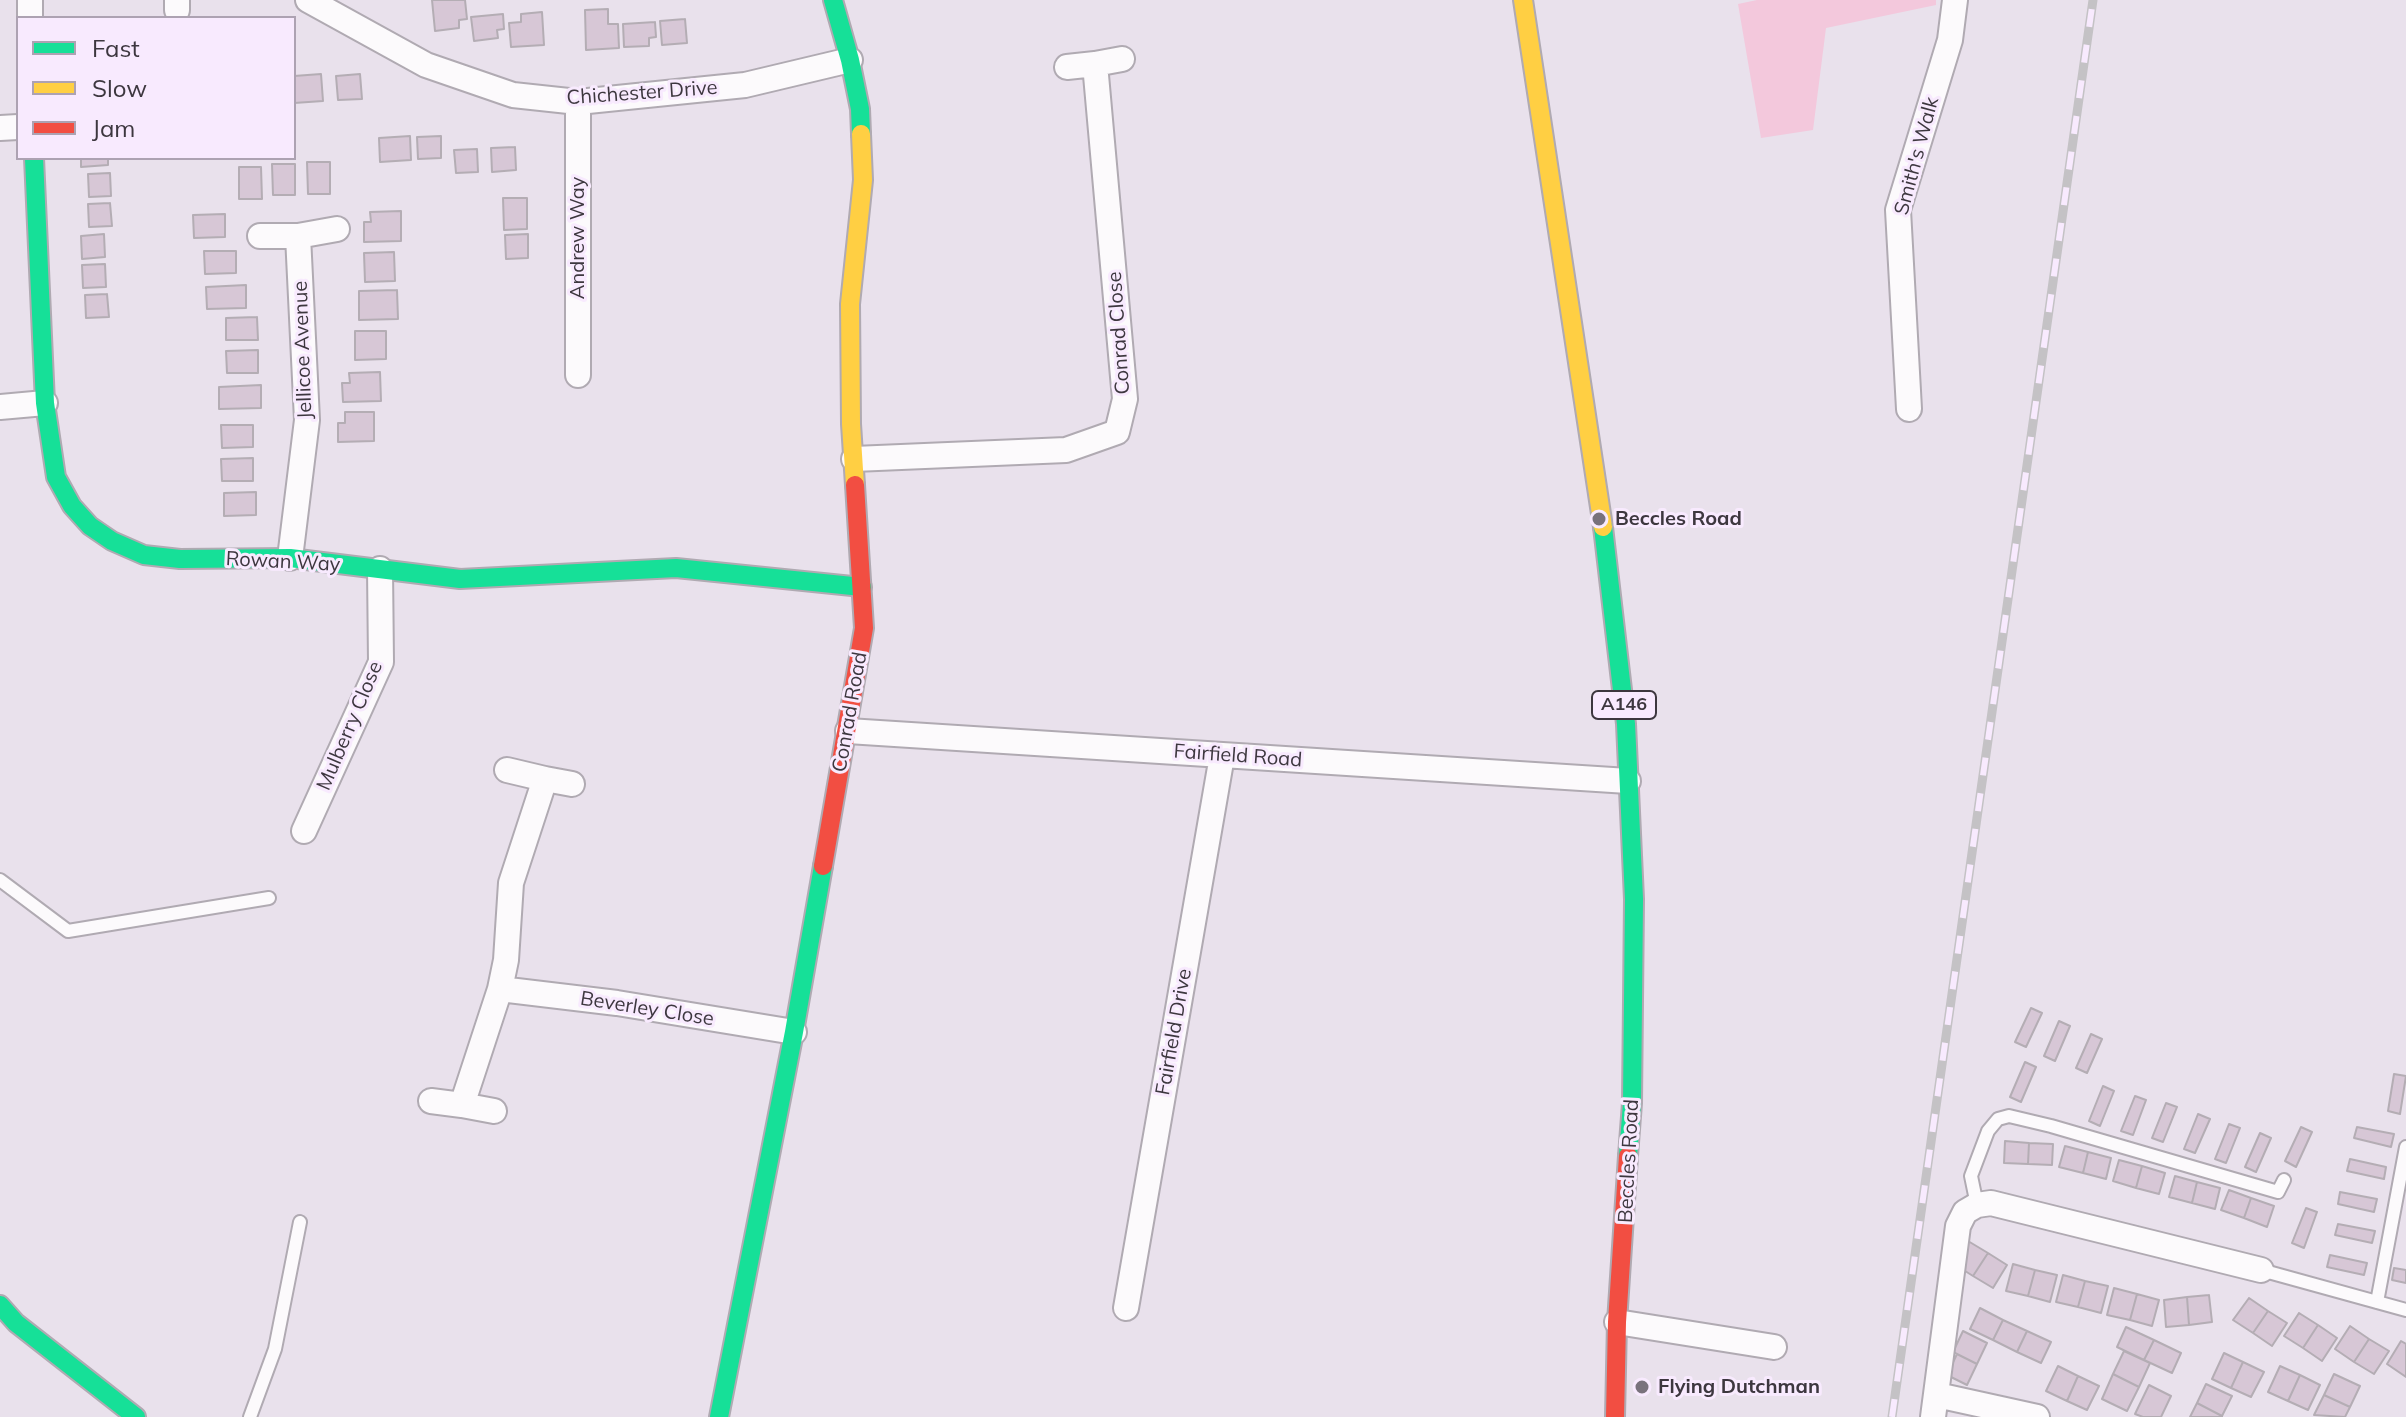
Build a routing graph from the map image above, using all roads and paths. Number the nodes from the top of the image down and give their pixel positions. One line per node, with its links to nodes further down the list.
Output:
1 (308, 0): 9 (street, Chichester Drive)
2 (833, 0): 6 (main road, Conrad Road)
3 (1523, 0): 26 (main road, Beccles Road / A146)
4 (1955, 0): 17 (street, Smith's Walk)
5 (1122, 59): 7 (street)
6 (850, 60): 9 (street, Chichester Drive); 18 (main road, Conrad Road)
7 (1095, 64): 8 (street); 18 (street, Conrad Close)
8 (1067, 67)
9 (578, 102): 14 (street, Andrew Way)
10 (34, 160): 15 (main road, Rowan Way)
11 (337, 229): 13 (street)
12 (260, 236): 13 (street)
13 (298, 236): 19 (street, Jellicoe Avenue)
14 (578, 375)
15 (45, 403): 16 (street); 19 (main road, Rowan Way)
16 (0, 407)
17 (1909, 409)
18 (854, 459): 21 (main road, Conrad Road)
19 (290, 558): 20 (main road, Rowan Way)
20 (380, 569): 21 (main road, Rowan Way); 28 (street, Mulberry Close)
21 (862, 587): 22 (main road, Conrad Road)
22 (848, 731): 23 (street, Fairfield Road); 32 (main road, Conrad Road)
23 (1222, 756): 26 (street, Fairfield Road); 43 (street, Fairfield Drive)
24 (507, 770): 25 (street)
25 (545, 779): 27 (street); 31 (street)
26 (1628, 781): 45 (main road, Beccles Road / A146)
27 (572, 784)
28 (304, 831)
29 (0, 880): 30 (lane)
30 (269, 898)
31 (500, 989): 32 (street, Beverley Close); 34 (street)
32 (794, 1032): 50 (main road, Conrad Road)
33 (431, 1101): 34 (street)
34 (462, 1105): 35 (street)
35 (494, 1111)
36 (2406, 1147): 41 (lane)
37 (2284, 1180): 38 (lane)
38 (1977, 1205): 40 (street); 47 (street)
39 (300, 1222): 49 (lane)
40 (2261, 1270): 41 (lane)
41 (2377, 1302): 44 (lane)
42 (0, 1305): 48 (main road)
43 (1126, 1308)
44 (2406, 1310)
45 (1617, 1322): 46 (street); 51 (main road, Beccles Road / A146)
46 (1774, 1347)
47 (1935, 1406): 52 (street)
48 (136, 1417)
49 (250, 1417)
50 (719, 1417)
51 (1615, 1417)
52 (2037, 1417)

